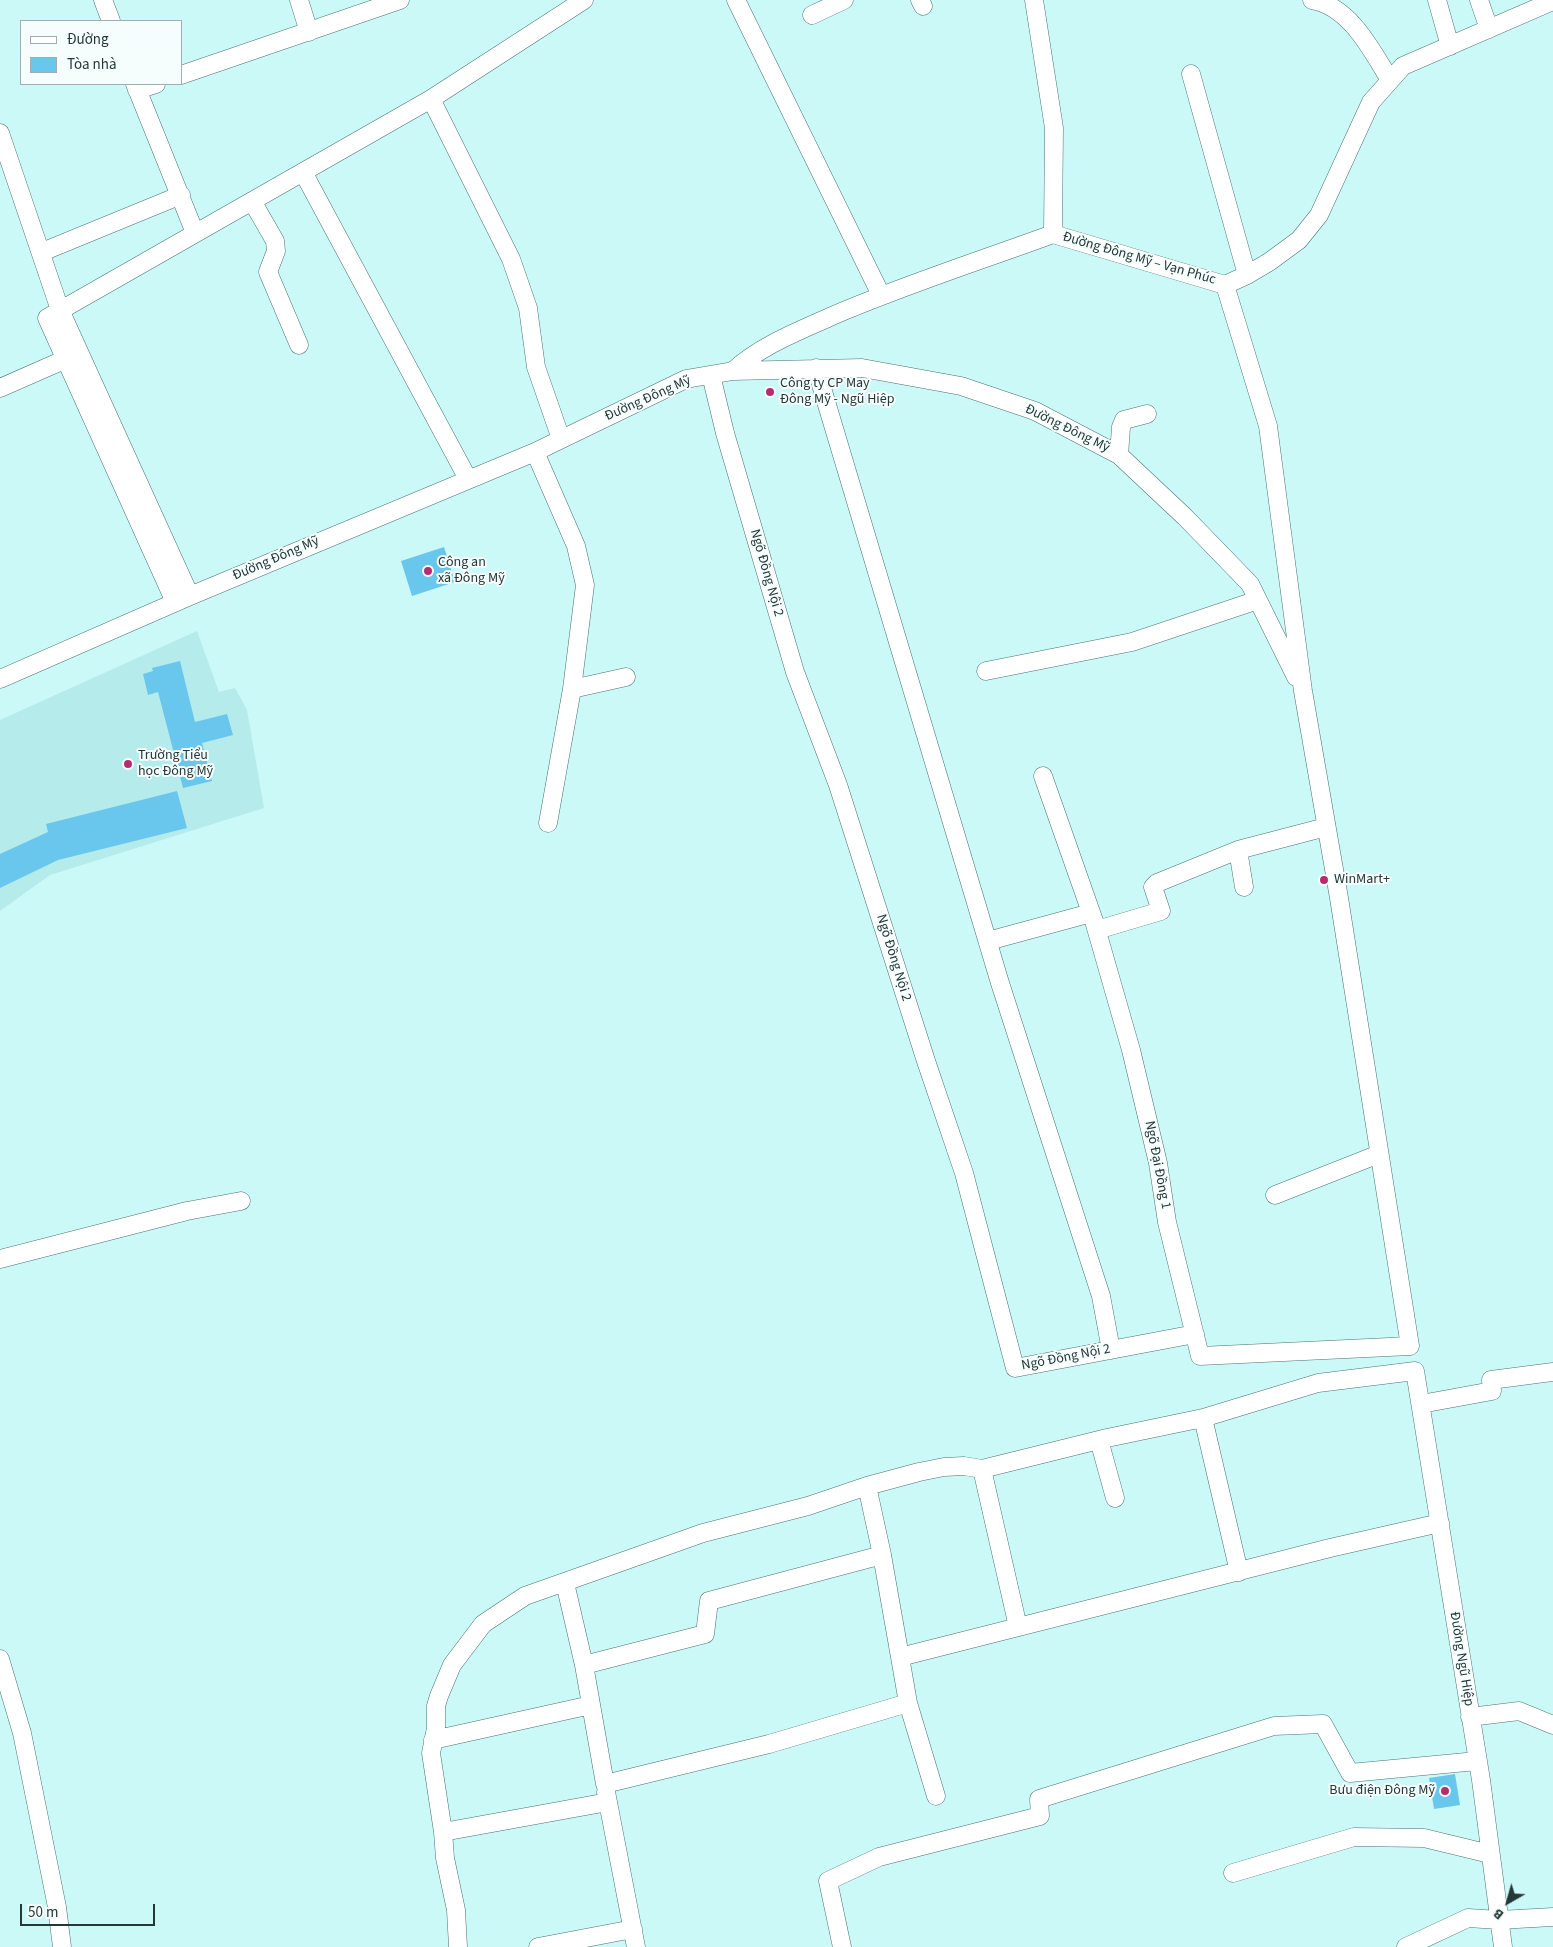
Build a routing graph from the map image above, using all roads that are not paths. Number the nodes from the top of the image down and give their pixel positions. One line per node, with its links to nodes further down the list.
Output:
1 (103, 0): 13 (street)
2 (298, 0): 15 (street)
3 (400, 0): 15 (street)
4 (584, 0): 22 (street)
5 (736, 0): 32 (street)
6 (844, 0): 12 (street)
7 (1034, 0): 28 (street, Đường Đông Mỹ – Vạn Phúc)
8 (1312, 0): 19 (street)
9 (1437, 0): 16 (street)
10 (1479, 0): 14 (street)
11 (1553, 1): 14 (street)
12 (812, 15)
13 (111, 20)
14 (1489, 29): 16 (street)
15 (309, 32): 18 (street)
16 (1450, 46): 19 (street)
17 (1191, 74): 30 (street)
18 (182, 75)
19 (1390, 80): 30 (street)
20 (149, 85): 21 (street)
21 (136, 87): 25 (street)
22 (431, 99): 24 (street); 41 (street)
23 (0, 133): 29 (street)
24 (303, 172): 26 (street); 44 (street)
25 (181, 195): 27 (street); 29 (street)
26 (252, 201): 27 (street); 34 (street)
27 (196, 233): 33 (street)
28 (1054, 234): 31 (street, Đường Đông Mỹ – Vạn Phúc); 32 (street)
29 (42, 252): 33 (street)
30 (1247, 275): 31 (street)
31 (1226, 285): 51 (street, Đường Đông Mỹ – Vạn Phúc)
32 (881, 295): 37 (street)
33 (60, 310): 35 (street); 45 (street)
34 (299, 345)
35 (66, 359): 39 (street); 45 (street)
36 (816, 368): 37 (street, Đường Đông Mỹ); 43 (street, Đường Đông Mỹ); 59 (street)
37 (733, 371): 38 (street, Đường Đông Mỹ)
38 (711, 375): 41 (street, Đường Đông Mỹ); 65 (street, Ngõ Đồng Nội 2)
39 (0, 388)
40 (1147, 414): 43 (street)
41 (561, 439): 42 (street, Đường Đông Mỹ)
42 (534, 452): 44 (street, Đường Đông Mỹ); 50 (street)
43 (1119, 455): 46 (street, Đường Đông Mỹ)
44 (468, 479): 45 (street, Đường Đông Mỹ)
45 (182, 599): 49 (street, Đường Đông Mỹ)
46 (1258, 600): 47 (street); 51 (street, Đường Đông Mỹ)
47 (986, 671)
48 (626, 677): 50 (street)
49 (0, 679)
50 (572, 689): 53 (street)
51 (1303, 691): 54 (street)
52 (1042, 776): 57 (street, Ngõ Đại Đồng 1)
53 (548, 823)
54 (1326, 827): 55 (street); 60 (street)
55 (1238, 850): 56 (street); 58 (street)
56 (1244, 886)
57 (1091, 913): 58 (street, Ngõ Đại Đồng 1); 59 (street)
58 (1097, 930): 64 (street, Ngõ Đại Đồng 1)
59 (988, 941): 65 (street)
60 (1379, 1154): 61 (street); 64 (street, Ngõ Đại Đồng 1)
61 (1274, 1195)
62 (241, 1201): 63 (street)
63 (0, 1260)
64 (1195, 1334): 65 (street, Ngõ Đồng Nội 2)
65 (1111, 1350)
66 (1553, 1372): 67 (street)
67 (1421, 1404): 68 (street, Đường Ngũ Hiệp); 73 (street, Đường Ngũ Hiệp)
68 (1203, 1418): 69 (street); 75 (street)
69 (1099, 1440): 70 (street); 72 (street)
70 (982, 1469): 71 (street); 77 (street)
71 (867, 1486): 74 (street); 76 (street)
72 (1115, 1498)
73 (1440, 1523): 75 (street); 83 (street, Đường Ngũ Hiệp)
74 (882, 1555): 78 (street); 80 (street)
75 (1239, 1572): 77 (street)
76 (565, 1583): 80 (street); 85 (street)
77 (1018, 1627): 78 (street)
78 (900, 1657): 81 (street)
79 (0, 1660): 96 (street)
80 (584, 1665): 82 (street)
81 (908, 1703): 87 (street); 88 (street)
82 (591, 1705): 85 (street); 87 (street)
83 (1470, 1717): 84 (street); 86 (street, Đường Ngũ Hiệp)
84 (1553, 1726)
85 (433, 1740): 90 (street)
86 (1477, 1761): 91 (street, Đường Ngũ Hiệp); 100 (street)
87 (605, 1784): 89 (street)
88 (936, 1796)
89 (608, 1802): 90 (street); 95 (street)
90 (443, 1832): 97 (street)
91 (1490, 1854): 92 (street); 94 (street, Đường Ngũ Hiệp)
92 (1233, 1873)
93 (1553, 1916): 94 (street)
94 (1499, 1920): 101 (street); 102 (street, Đường Ngũ Hiệp)
95 (633, 1929): 98 (street); 99 (street)
96 (62, 1947)
97 (458, 1947)
98 (538, 1947)
99 (636, 1947)
100 (842, 1947)
101 (1406, 1947)
102 (1503, 1947)

